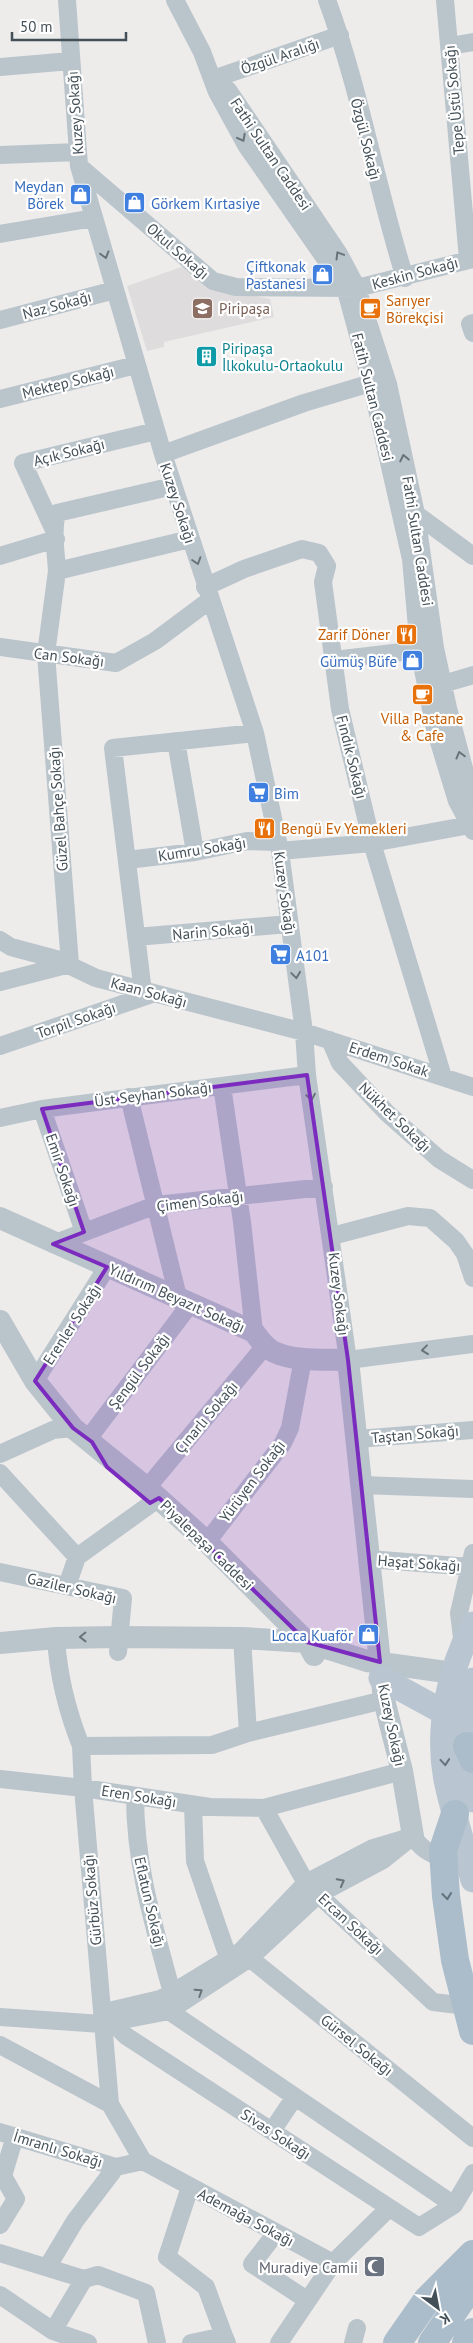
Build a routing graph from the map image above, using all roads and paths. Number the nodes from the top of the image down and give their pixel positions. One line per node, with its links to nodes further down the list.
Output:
1 (67, 0): 9 (street, Kuzey Sokağı)
2 (175, 0): 18 (street, Fatih Sultan Caddesi, one-way to 18)
3 (184, 0): 11 (street, Fathi Sultan Caddesi)
4 (327, 0): 6 (street, Özgül Sokağı)
5 (445, 0): 8 (street, Tepe Üstü Sokağı)
6 (340, 35): 11 (street, Özgül Aralığı); 17 (street, Özgül Sokağı)
7 (473, 42): 8 (street)
8 (450, 46): 16 (street, Tepe Üstü Sokağı)
9 (71, 61): 10 (street); 13 (street, Kuzey Sokağı)
10 (0, 66)
11 (219, 76): 18 (street, Fathi Sultan Caddesi, one-way to 11)
12 (0, 154): 13 (street)
13 (79, 159): 14 (street, Kuzey Sokağı); 18 (street, Okul Sokağı)
14 (94, 218): 15 (street); 19 (street, Kuzey Sokağı, one-way to 19)
15 (0, 234)
16 (471, 259): 17 (street, Keskin Sokağı)
17 (405, 278): 18 (street, Keskin Sokağı)
18 (351, 288): 24 (street, Fatih Sultan Caddesi); 29 (street, Fathi Sultan Caddesi, one-way to 18)
19 (115, 290): 20 (street, Naz Sokağı); 23 (street, Kuzey Sokağı)
20 (0, 320)
21 (473, 323): 22 (street)
22 (473, 333)
23 (136, 365): 25 (street, Mektep Sokağı); 26 (street, Kuzey Sokağı)
24 (371, 383): 27 (street); 37 (street, Fatih Sultan Caddesi)
25 (0, 398)
26 (156, 431): 27 (street, Kuzey Sokağı); 30 (street, Açık Sokağı)
27 (162, 454): 28 (street, Kuzey Sokağı)
28 (173, 486): 30 (street); 31 (street, Kuzey Sokağı)
29 (416, 514): 33 (street); 41 (street, Fathi Sultan Caddesi)
30 (54, 533): 32 (street); 34 (street, Güzel Bahçe Sokağı)
31 (190, 539): 34 (street); 35 (street, Kuzey Sokağı, one-way to 35)
32 (0, 556)
33 (473, 556)
34 (57, 571): 38 (street, Güzel Bahçe Sokağı)
35 (207, 593): 38 (street, Can Sokağı); 39 (street, Fındık Sokağı); 42 (street, Kuzey Sokağı)
36 (0, 647): 38 (street, Can Sokağı)
37 (420, 650): 39 (street); 45 (street, Fatih Sultan Caddesi)
38 (46, 654): 53 (street, Güzel Bahçe Sokağı)
39 (334, 660): 46 (street, Fındık Sokağı)
40 (473, 675): 41 (street)
41 (443, 684): 44 (street, Fathi Sultan Caddesi, one-way to 41)
42 (254, 733): 43 (street); 47 (street, Kuzey Sokağı)
43 (176, 741): 48 (street); 49 (street)
44 (473, 802)
45 (472, 828): 46 (street)
46 (372, 843): 47 (street); 60 (street, Fındık Sokağı)
47 (279, 847): 48 (street, Kumru Sokağı); 50 (street, Kuzey Sokağı)
48 (196, 852): 49 (street, Kumru Sokağı)
49 (127, 860): 51 (street)
50 (289, 924): 51 (street, Narin Sokağı); 56 (street, Kuzey Sokağı, one-way to 56)
51 (136, 937): 55 (street)
52 (1, 941): 53 (street, Kaan Sokağı)
53 (70, 964): 54 (street); 55 (street, Kaan Sokağı)
54 (0, 982)
55 (147, 993): 56 (street, Kaan Sokağı); 58 (street, Torpil Sokağı)
56 (304, 1032): 57 (street, Erdem Sokak); 59 (street, Kuzey Sokağı)
57 (330, 1040): 60 (street, Erdem Sokak); 66 (street, Nükhet Sokağı)
58 (0, 1046)
59 (307, 1075): 61 (street, Üst Seyhan Sokağı); 67 (street, Kuzey Sokağı, one-way to 67)
60 (443, 1077): 62 (street, Erdem Sokak)
61 (222, 1086): 63 (street, Üst Seyhan Sokağı); 68 (street)
62 (473, 1087)
63 (129, 1097): 64 (street, Üst Seyhan Sokağı); 69 (street)
64 (42, 1109): 65 (street, Üst Seyhan Sokağı); 71 (street, Emir Sokağı)
65 (0, 1118)
66 (473, 1180)
67 (324, 1187): 68 (street, Çimen Sokağı); 72 (street, Kuzey Sokağı)
68 (237, 1196): 69 (street, Çimen Sokağı); 78 (street)
69 (156, 1205): 71 (street, Çimen Sokağı); 76 (street)
70 (0, 1218): 73 (street, Yıldırım Beyazıt Sokağı)
71 (84, 1232): 73 (street, Çimen Sokağı)
72 (332, 1236): 75 (street); 81 (street, Kuzey Sokağı)
73 (53, 1244): 74 (street, Yıldırım Beyazıt Sokağı)
74 (108, 1267): 76 (street, Yıldırım Beyazıt Sokağı); 82 (street, Erenler Sokağı)
75 (473, 1278)
76 (184, 1300): 78 (street, Yıldırım Beyazıt Sokağı); 84 (street, Şengül Sokağı)
77 (0, 1321): 82 (street, Piyalepaşa Caddesi)
78 (260, 1339): 80 (street, Yıldırım Beyazıt Sokağı); 90 (street, Çınarlı Sokağı)
79 (473, 1344): 81 (street, Yıldırım Beyazıt Sokağı, one-way to 81)
80 (304, 1359): 81 (street, Yıldırım Beyazıt Sokağı); 91 (street, Yürüyen Sokağı)
81 (348, 1360): 85 (street, Kuzey Sokağı)
82 (35, 1381): 84 (street, Piyalepaşa Caddesi)
83 (473, 1430): 85 (street, Taştan Sokağı)
84 (85, 1436): 86 (street); 90 (street, Piyalepaşa Caddesi)
85 (357, 1440): 88 (street, Kuzey Sokağı)
86 (0, 1454)
87 (0, 1473): 92 (street)
88 (361, 1485): 89 (street); 93 (street, Kuzey Sokağı)
89 (473, 1489)
90 (152, 1497): 91 (street, Piyalepaşa Caddesi); 92 (street, Çınarlı Sokağı); 102 (street, Piyalepaşa Caddesi)
91 (207, 1542): 102 (street, Piyalepaşa Caddesi)
92 (77, 1557): 96 (street)
93 (369, 1559): 94 (street, Haşat Sokağı); 104 (street, Kuzey Sokağı)
94 (471, 1560): 97 (street)
95 (0, 1572): 96 (street, Gaziler Sokağı)
96 (67, 1586): 99 (street, Gaziler Sokağı)
97 (468, 1635): 105 (main road)
98 (0, 1643): 101 (street)
99 (118, 1644): 100 (street); 101 (street)
100 (242, 1644): 102 (street); 107 (street)
101 (56, 1645): 103 (street); 108 (street)
102 (299, 1648): 104 (street)
103 (0, 1656)
104 (382, 1680): 105 (street); 106 (main road); 107 (street); 110 (street, Kuzey Sokağı)
105 (462, 1680): 106 (main road); 109 (main road)
106 (445, 1713): 115 (main road, one-way to 115)
107 (248, 1733): 108 (street)
108 (81, 1746): 112 (street, Eren Sokağı)
109 (470, 1752): 115 (main road)
110 (402, 1771): 116 (street, Eren Sokağı); 117 (street, Kuzey Sokağı)
111 (0, 1778): 112 (street)
112 (82, 1788): 113 (street, Eren Sokağı); 124 (street, Gürbüz Sokağı)
113 (135, 1796): 114 (street, Eren Sokağı); 122 (street, Eflatun Sokağı)
114 (193, 1805): 116 (street, Eren Sokağı); 121 (street)
115 (464, 1807): 118 (main road); 119 (main road)
116 (264, 1808): 120 (street, Ercan Sokağı)
117 (414, 1836): 118 (street); 120 (street)
118 (444, 1858): 125 (main road, one-way to 125)
119 (473, 1880)
120 (313, 1888): 121 (street); 125 (street, Ercan Sokağı)
121 (239, 1959): 122 (street); 131 (street, Gürsel Sokağı)
122 (170, 2002): 124 (street); 127 (street)
123 (0, 2017): 124 (street)
124 (106, 2017): 128 (street, Gürbüz Sokağı); 129 (street, Sivas Sokağı)
125 (470, 2018)
126 (0, 2045): 128 (street)
127 (294, 2098): 129 (street); 136 (street)
128 (110, 2104): 132 (street)
129 (272, 2131): 137 (street, Sivas Sokağı)
130 (7, 2134): 133 (street, İmranlı Sokağı); 138 (street)
131 (473, 2138)
132 (142, 2161): 133 (street, İmranlı Sokağı); 135 (street, Ademağa Sokağı)
133 (116, 2167): 143 (street, İmranlı Sokağı)
134 (473, 2173): 136 (street)
135 (190, 2187): 139 (street, Ademağa Sokağı); 149 (street)
136 (454, 2205): 137 (street, Sivas Sokağı)
137 (389, 2208): 142 (street)
138 (0, 2225)
139 (276, 2233): 142 (street, Ademağa Sokağı); 146 (street)
140 (0, 2253): 143 (street)
141 (472, 2261): 154 (main road); 155 (main road)
142 (333, 2263): 146 (street)
143 (48, 2266): 144 (street)
144 (84, 2279): 147 (street); 151 (street)
145 (0, 2295): 147 (street)
146 (307, 2300): 153 (street)
147 (53, 2330): 150 (street)
148 (473, 2332): 156 (main road)
149 (225, 2339): 152 (street)
150 (88, 2343)
151 (157, 2343)
152 (191, 2343)
153 (279, 2343)
154 (398, 2343)
155 (432, 2343)
156 (466, 2343)

